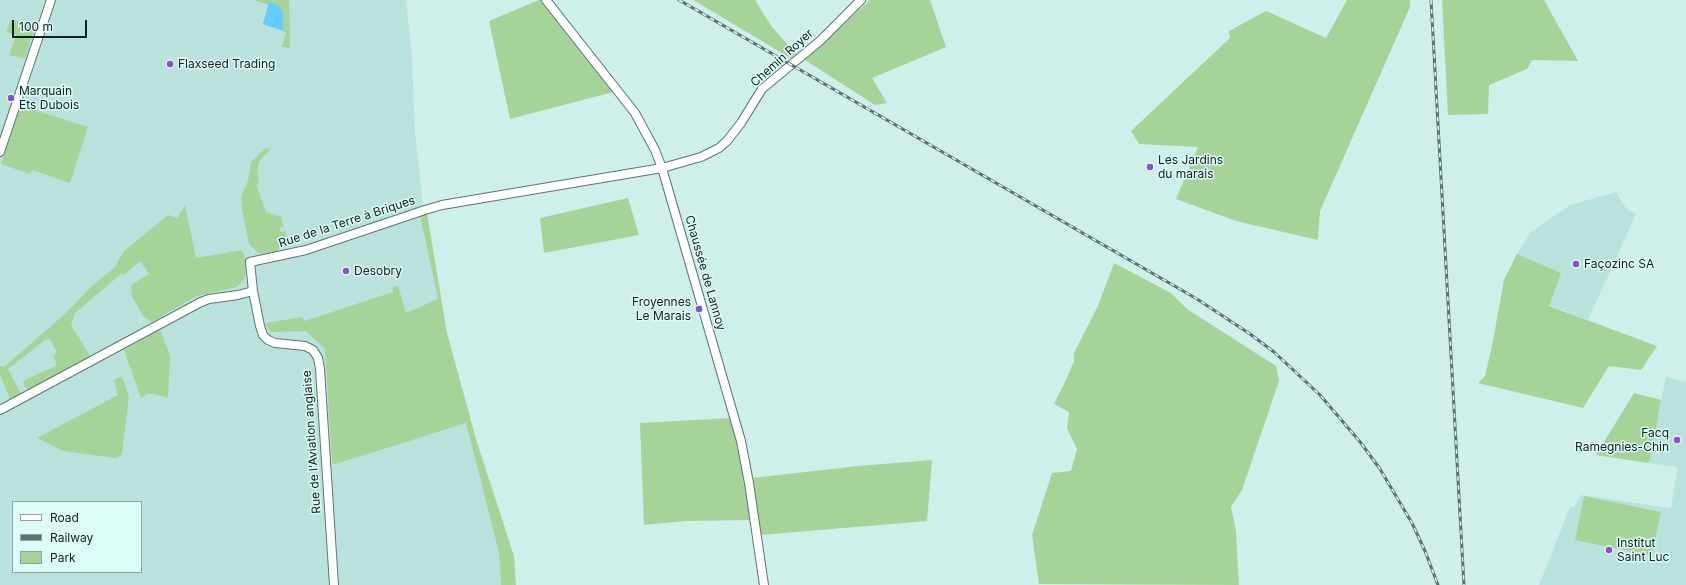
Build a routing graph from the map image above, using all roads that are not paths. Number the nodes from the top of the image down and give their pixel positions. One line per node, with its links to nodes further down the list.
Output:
1 (51, 0): 4 (main road)
2 (546, 0): 5 (main road, Chaussée de Lannoy)
3 (861, 0): 5 (main road, Chemin Royer)
4 (0, 152)
5 (662, 168): 6 (main road, Rue de la Terre à Briques); 9 (main road, Chaussée de Lannoy)
6 (253, 291): 7 (main road); 8 (main road, Rue de l'Aviation anglaise)
7 (0, 410)
8 (334, 585)
9 (764, 585)

